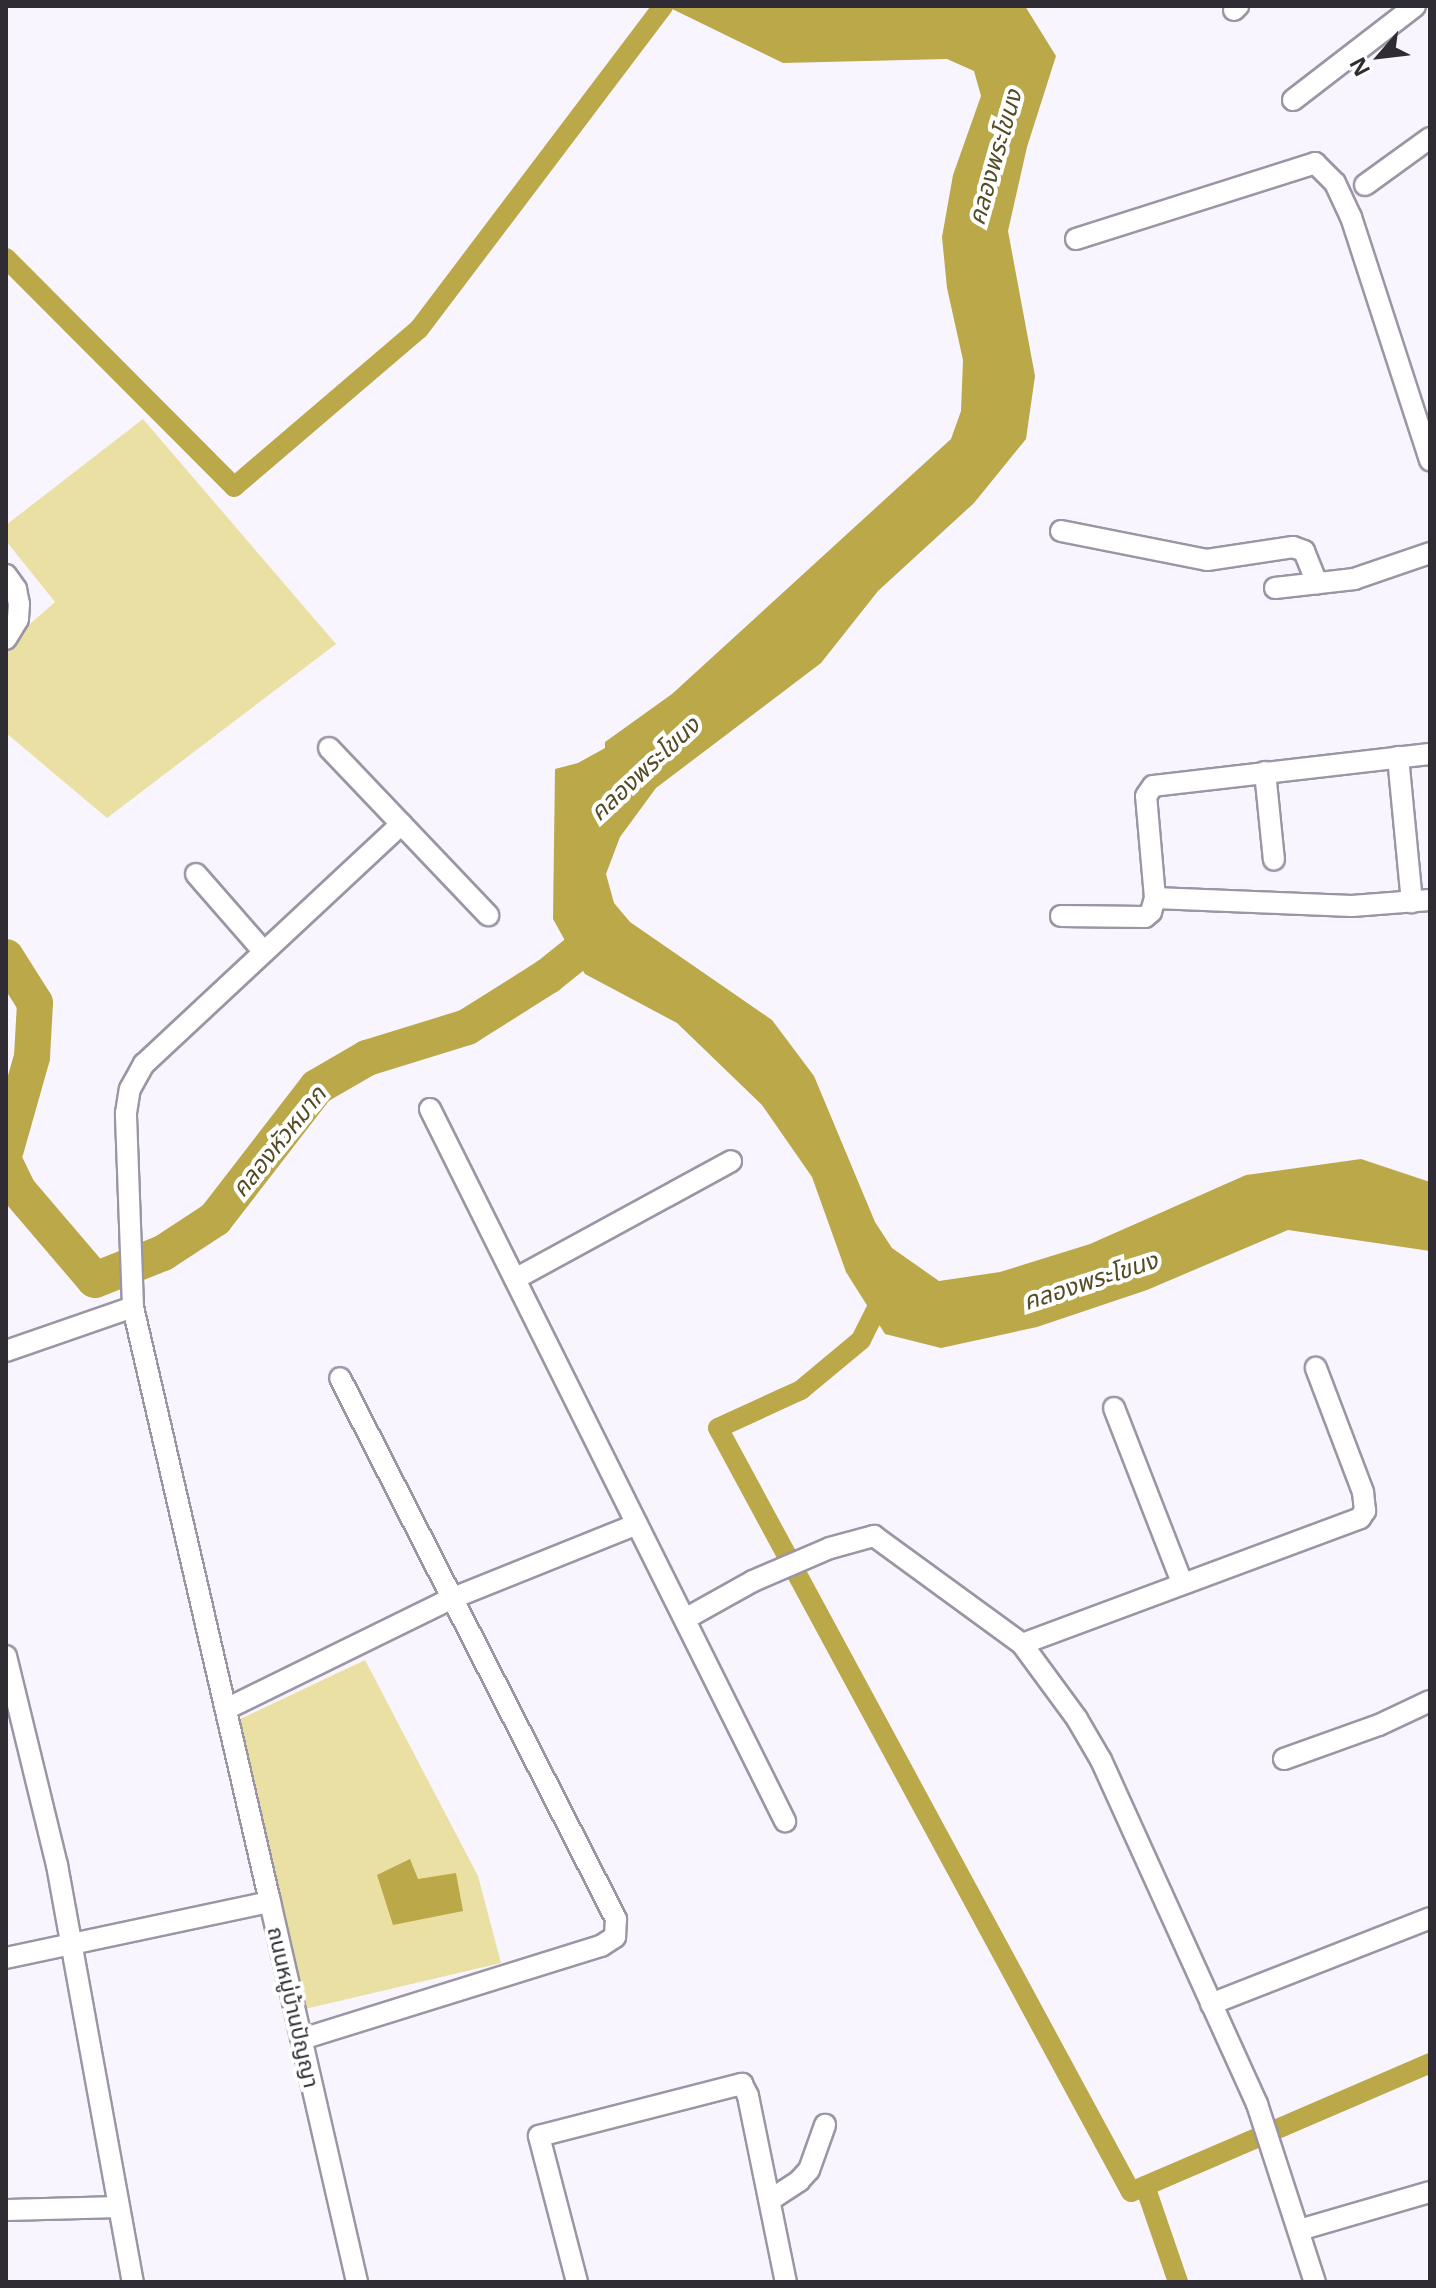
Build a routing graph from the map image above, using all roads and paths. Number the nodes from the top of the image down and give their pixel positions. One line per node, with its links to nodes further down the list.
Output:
1 (1415, 6): 2 (street)
2 (1293, 100)
3 (1430, 138): 4 (street)
4 (1365, 185)
5 (1076, 239): 6 (street)
6 (1430, 460)
7 (1061, 531): 10 (street)
8 (1430, 553): 10 (street)
9 (6, 575): 12 (street)
10 (1317, 583): 11 (street)
11 (1275, 588)
12 (13, 608): 13 (street)
13 (6, 639)
14 (329, 748): 18 (street)
15 (1430, 754): 16 (street)
16 (1398, 757): 17 (street); 22 (street)
17 (1265, 772): 19 (street); 21 (street)
18 (401, 824): 23 (street); 25 (street)
19 (1274, 860)
20 (196, 874): 25 (street)
21 (1155, 898): 22 (street); 24 (street)
22 (1421, 901)
23 (488, 915)
24 (1061, 916)
25 (264, 952): 29 (street)
26 (430, 1109): 28 (street)
27 (731, 1161): 28 (street)
28 (515, 1279): 34 (street)
29 (133, 1307): 30 (street); 41 (street)
30 (6, 1351)
31 (1316, 1368): 35 (street)
32 (340, 1378): 36 (street)
33 (1114, 1408): 35 (street)
34 (637, 1524): 36 (street); 37 (street)
35 (1182, 1582): 38 (street)
36 (453, 1598): 41 (street); 49 (street)
37 (685, 1619): 38 (street); 43 (street)
38 (1022, 1644): 48 (street)
39 (6, 1656): 46 (street)
40 (1430, 1701): 42 (street)
41 (226, 1709): 44 (street)
42 (1284, 1759)
43 (785, 1821)
44 (270, 1902): 46 (street, ถนนหมู่บ้านปัญญา); 49 (street, ถนนหมู่บ้านปัญญา)
45 (1430, 1918): 48 (street)
46 (70, 1943): 47 (street, ถนนหมู่บ้านปัญญา); 53 (street)
47 (6, 1958)
48 (1211, 2004): 55 (street)
49 (302, 2039): 57 (street, ถนนหมู่บ้านปัญญา)
50 (825, 2125): 52 (street)
51 (1430, 2192): 55 (street)
52 (770, 2200): 58 (street); 59 (street)
53 (119, 2207): 54 (street); 56 (street)
54 (6, 2210)
55 (1299, 2230): 60 (street)
56 (133, 2282)
57 (357, 2282)
58 (577, 2282)
59 (786, 2282)
60 (1315, 2282)

